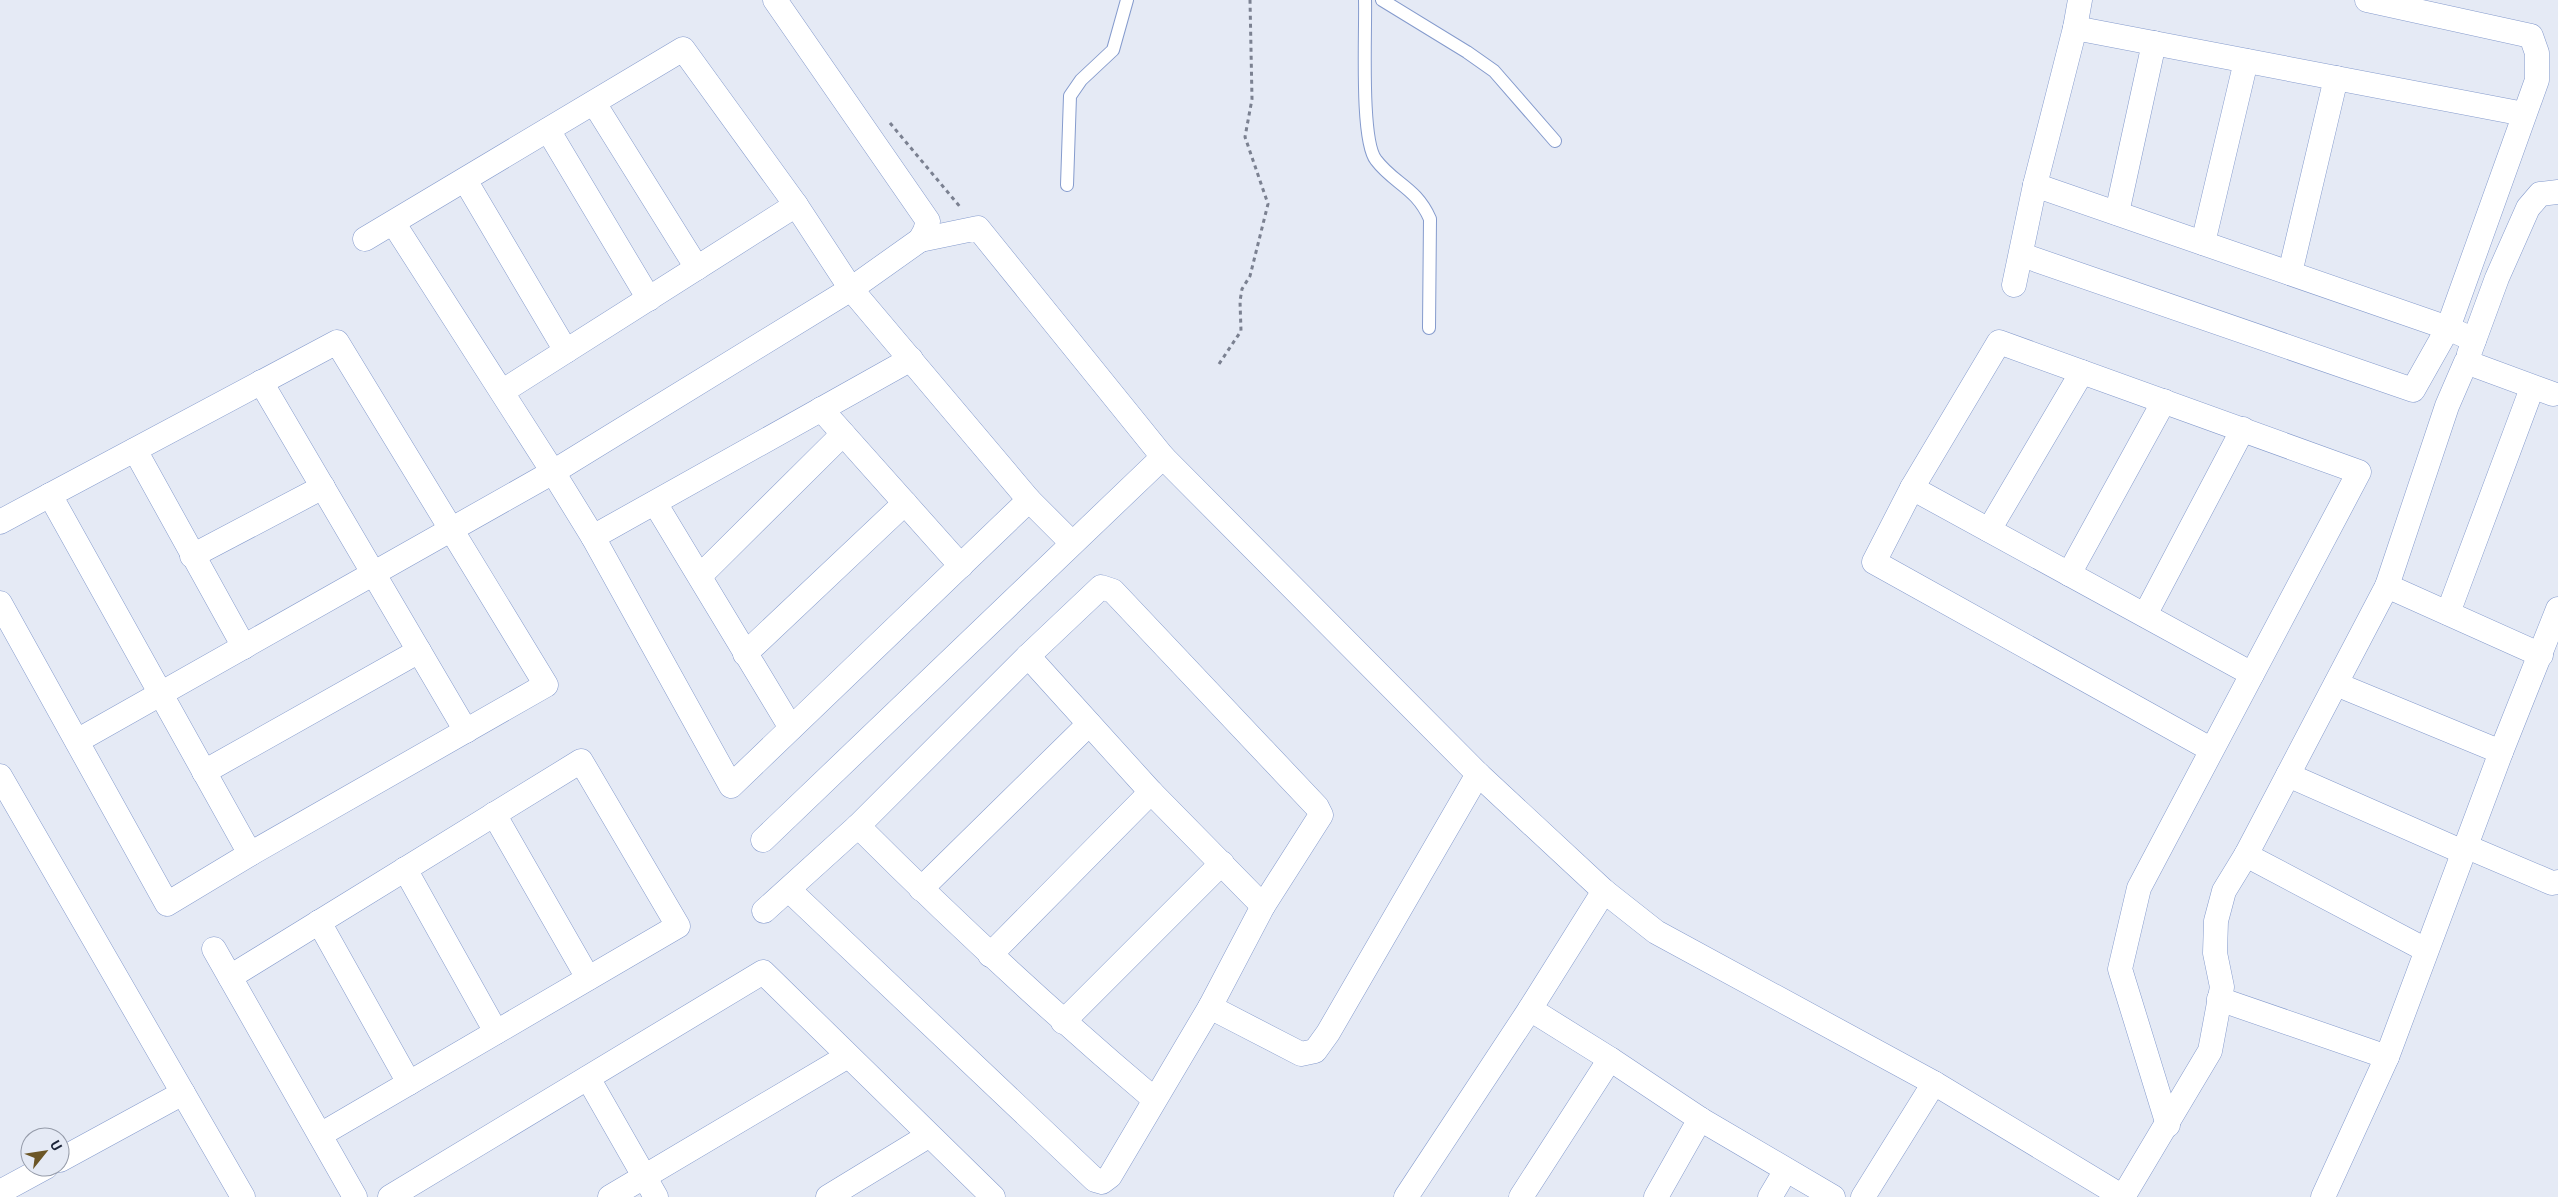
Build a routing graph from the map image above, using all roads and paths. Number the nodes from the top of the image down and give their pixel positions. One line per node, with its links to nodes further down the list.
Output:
1 (775, 0): 26 (street)
2 (1127, 0): 18 (lane)
3 (1250, 0): 40 (path)
4 (1365, 0): 34 (lane)
5 (1382, 0): 16 (lane)
6 (2080, 0): 8 (street)
7 (2367, 0): 13 (street)
8 (2075, 28): 9 (street); 19 (street)
9 (2154, 43): 10 (street); 22 (street)
10 (2246, 61): 11 (street); 27 (street)
11 (2336, 78): 13 (street); 30 (street)
12 (594, 103): 15 (street); 21 (street); 29 (street)
13 (2524, 114): 35 (street)
14 (884, 116): 24 (path)
15 (548, 130): 17 (street); 33 (street)
16 (1555, 141)
17 (465, 180): 23 (street); 37 (street)
18 (1067, 185)
19 (2035, 185): 22 (street); 28 (street)
20 (2558, 192): 36 (street)
21 (796, 205): 29 (street); 32 (street)
22 (2117, 213): 27 (street)
23 (394, 224): 25 (street); 43 (street)
24 (978, 228): 26 (street); 50 (street)
25 (365, 239)
26 (920, 240): 32 (street)
27 (2203, 243): 30 (street)
28 (2022, 255): 31 (street); 35 (street)
29 (697, 268): 33 (street)
30 (2290, 273): 35 (street)
31 (2014, 285)
32 (851, 289): 38 (street); 51 (street)
33 (649, 299): 37 (street)
34 (1429, 328)
35 (2448, 328): 36 (street)
36 (2474, 340): 39 (street)
37 (566, 351): 43 (street)
38 (911, 359): 46 (street); 55 (street)
39 (2466, 362): 44 (street); 68 (street)
40 (1219, 364)
41 (2082, 372): 45 (street); 53 (street); 60 (street)
42 (262, 382): 49 (street); 52 (street); 59 (street)
43 (503, 391): 51 (street)
44 (2550, 391): 71 (street)
45 (2164, 401): 47 (street); 66 (street)
46 (821, 409): 48 (street); 56 (street)
47 (2243, 430): 72 (street); 78 (street)
48 (843, 434): 57 (street); 67 (street)
49 (135, 450): 54 (street); 63 (street)
50 (1163, 457): 62 (street); 88 (street)
51 (553, 472): 59 (street); 61 (street)
52 (323, 487): 63 (street); 65 (street)
53 (1912, 488): 60 (street); 85 (street)
54 (50, 495): 58 (street); 80 (street)
55 (1029, 500): 62 (street); 64 (street)
56 (655, 503): 61 (street); 67 (street)
57 (905, 503): 64 (street); 75 (street)
58 (0, 522)
59 (452, 529): 65 (street); 83 (street)
60 (1989, 530): 66 (street)
61 (593, 537): 82 (street)
62 (1072, 543): 94 (street)
63 (192, 556): 73 (street)
64 (961, 566): 82 (street)
65 (373, 573): 73 (street); 74 (street)
66 (2069, 574): 72 (street)
67 (700, 576): 75 (street)
68 (2387, 586): 71 (street); 79 (street)
69 (0, 602): 84 (street)
70 (2558, 609): 76 (street)
71 (2448, 613): 76 (street)
72 (2145, 615): 78 (street)
73 (244, 647): 80 (street)
74 (419, 651): 83 (street); 87 (street)
75 (745, 654): 82 (street)
76 (2541, 655): 86 (street)
77 (1028, 656): 81 (street); 93 (street); 104 (street)
78 (2252, 674): 85 (street)
79 (2336, 684): 86 (street); 89 (street)
80 (161, 694): 84 (street); 87 (street)
81 (1090, 724): 91 (street); 101 (street)
82 (792, 728)
83 (466, 731): 96 (street)
84 (77, 741): 96 (street)
85 (2212, 750): 126 (street)
86 (2501, 752): 95 (street)
87 (204, 772): 96 (street)
88 (1478, 774): 103 (street); 113 (street)
89 (2288, 775): 95 (street); 97 (street)
90 (0, 776): 123 (street)
91 (1151, 792): 98 (street); 109 (street)
92 (494, 814): 99 (street); 111 (street); 111 (street)
93 (858, 826): 101 (street); 102 (street)
94 (764, 840)
95 (2464, 849): 100 (street); 108 (street)
96 (250, 854)
97 (2246, 855): 108 (street); 112 (street)
98 (1222, 863): 104 (street); 115 (street)
99 (405, 869): 106 (street); 116 (street)
100 (2558, 882)
101 (921, 889): 109 (street)
102 (789, 890): 105 (street); 124 (street)
103 (1604, 891): 114 (street); 122 (street)
104 (1263, 906): 113 (street)
105 (764, 911)
106 (318, 922): 110 (street); 121 (street)
107 (214, 949): 110 (street)
108 (2426, 950): 118 (street)
109 (990, 955): 115 (street)
110 (230, 977): 127 (street)
111 (588, 978): 116 (street)
112 (2219, 999): 118 (street); 126 (street)
113 (1210, 1007): 124 (street)
114 (1530, 1009): 119 (street); 141 (street)
115 (1063, 1022): 124 (street)
116 (496, 1032): 121 (street)
117 (848, 1056): 120 (street); 128 (street); 131 (street)
118 (2386, 1057): 147 (street)
119 (1610, 1059): 125 (street); 142 (street)
120 (588, 1078): 131 (street); 137 (street)
121 (409, 1083): 127 (street)
122 (1934, 1083): 126 (street); 146 (street)
123 (183, 1093): 129 (street); 135 (street)
124 (1154, 1099)
125 (1700, 1119): 130 (street); 143 (street)
126 (2168, 1125)
127 (320, 1135): 136 (street)
128 (928, 1136): 134 (street); 140 (street)
129 (70, 1155)
130 (1786, 1170): 144 (street); 145 (street)
131 (645, 1176): 138 (street); 139 (street)
132 (28, 1177): 133 (street)
133 (0, 1192)
134 (833, 1196)
135 (243, 1197)
136 (355, 1197)
137 (390, 1197)
138 (610, 1197)
139 (656, 1197)
140 (993, 1197)
141 (1406, 1197)
142 (1522, 1197)
143 (1656, 1197)
144 (1770, 1197)
145 (1833, 1197)
146 (1863, 1197)
147 (2323, 1197)

